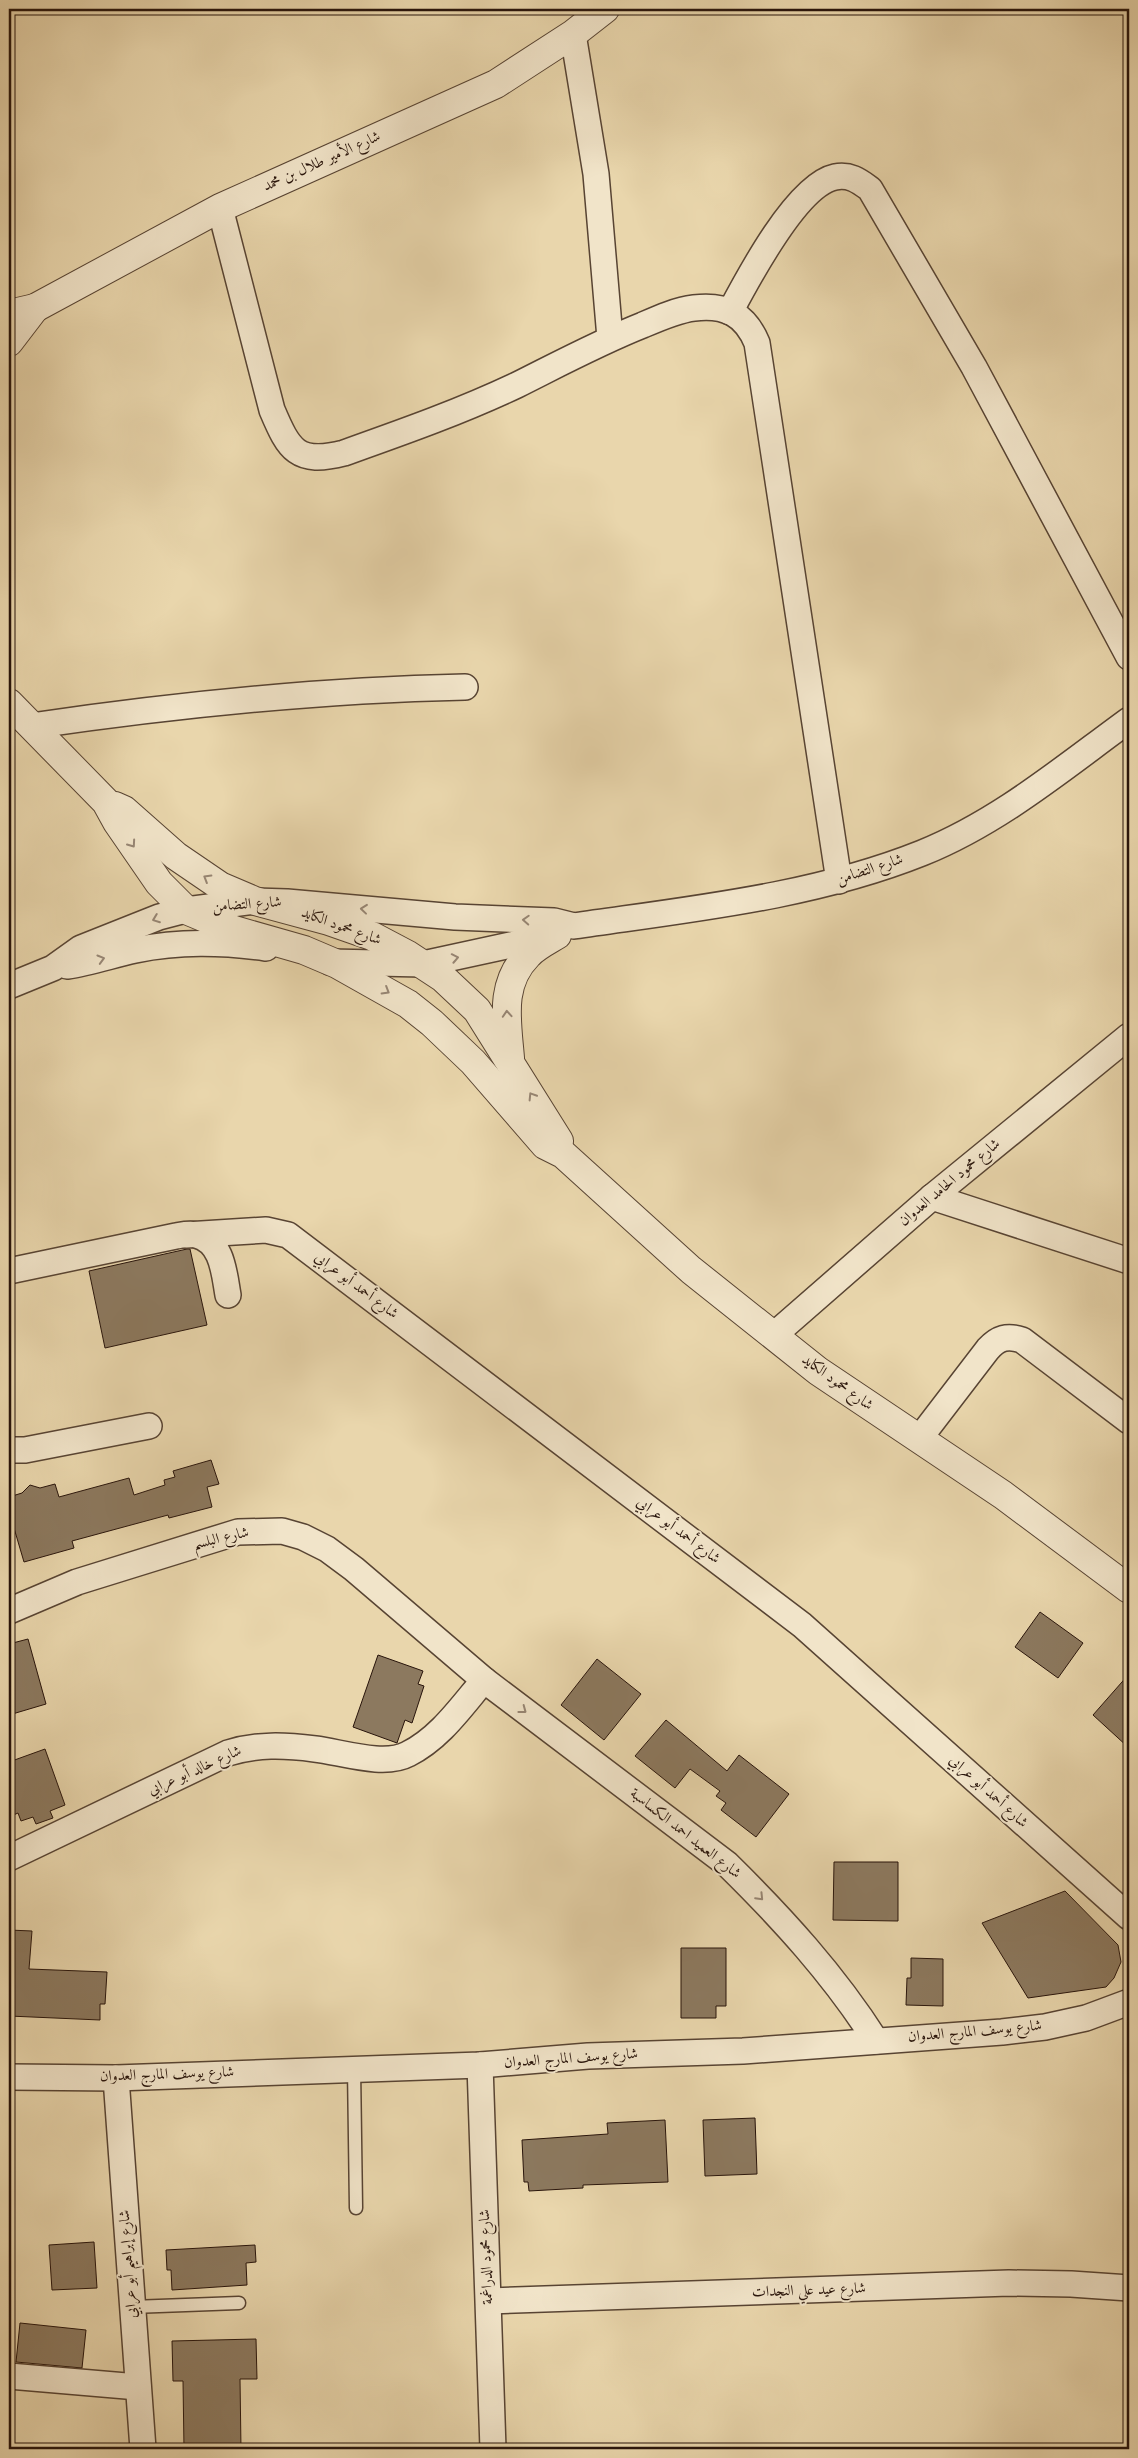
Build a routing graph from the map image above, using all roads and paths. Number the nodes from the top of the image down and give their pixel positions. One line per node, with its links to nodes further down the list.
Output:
1 (605, 9): 2 (street, شارع الأمير طلال بن محمد)
2 (573, 34): 3 (street, شارع الأمير طلال بن محمد); 7 (street)
3 (220, 208): 4 (street, شارع الأمير طلال بن محمد); 7 (street)
4 (35, 308): 6 (street, شارع الأمير طلال بن محمد); 8 (street, شارع الأمير طلال بن محمد)
5 (730, 312): 7 (street); 9 (street); 15 (street)
6 (9, 314)
7 (610, 338)
8 (9, 342)
9 (1129, 657)
10 (465, 687): 13 (street)
11 (9, 703): 13 (street, شارع محمود الكايد)
12 (1129, 720): 15 (street, شارع التضامن)
13 (30, 726): 14 (street, شارع محمود الكايد)
14 (106, 802): 16 (street, شارع محمود الكايد, one-way to 14); 17 (street, شارع محمود الكايد, one-way to 17)
15 (838, 881): 18 (street, شارع التضامن)
16 (255, 901): 17 (street, شارع التضامن); 18 (street, شارع التضامن, one-way to 16); 20 (street, شارع محمود الكايد)
17 (186, 910): 19 (street, شارع محمود الكايد); 21 (street, شارع التضامن, one-way to 21)
18 (565, 930): 20 (street, شارع التضامن, one-way to 18); 24 (street, one-way to 18)
19 (337, 964): 20 (street, شارع التضامن); 21 (street, شارع التضامن, one-way to 19); 25 (street, شارع محمود الكايد, one-way to 25)
20 (423, 964): 24 (street, شارع محمود الكايد)
21 (53, 968): 22 (street, شارع التضامن)
22 (9, 986)
23 (1129, 1036): 26 (street, شارع محمود الحامد العدوان)
24 (510, 1062): 25 (street, شارع محمود الكايد, one-way to 24)
25 (564, 1154): 31 (street, شارع محمود الكايد)
26 (932, 1197): 28 (street); 31 (street, شارع محمود الحامد العدوان)
27 (186, 1235): 29 (street, شارع أحمد أبو عرابي); 30 (street, شارع أحمد أبو عرابي); 40 (street, شارع أحمد أبو عرابي)
28 (1129, 1260)
29 (9, 1271)
30 (228, 1295)
31 (774, 1335): 34 (street, شارع محمود الكايد)
32 (1129, 1421): 34 (street)
33 (149, 1426): 35 (street)
34 (919, 1440): 36 (street, شارع محمود الكايد)
35 (9, 1450)
36 (1129, 1589)
37 (9, 1611): 38 (street, شارع البلسم)
38 (484, 1680): 39 (street, شارع خالد أبو عرابي); 42 (street, شارع العميد احمد الكساسبة, one-way to 42)
39 (9, 1858)
40 (1129, 1917)
41 (1129, 2002): 42 (street, شارع يوسف المارج العدوان)
42 (876, 2041): 43 (street, شارع يوسف المارج العدوان)
43 (480, 2065): 44 (street, شارع يوسف المارج العدوان); 49 (street, شارع محمود الدراغمة)
44 (354, 2068): 46 (street, شارع يوسف المارج العدوان); 47 (lane)
45 (9, 2077): 46 (street, شارع يوسف المارج العدوان)
46 (116, 2078): 51 (street, شارع إبراهيم أبو عرابي)
47 (356, 2208)
48 (1129, 2288): 49 (street, شارع عيد علي النجدات)
49 (489, 2301): 55 (street, شارع محمود الدراغمة)
50 (239, 2303): 51 (lane)
51 (132, 2307): 53 (street, شارع إبراهيم أبو عرابي)
52 (9, 2376): 53 (street)
53 (138, 2386): 54 (street, شارع إبراهيم أبو عرابي)
54 (143, 2449)
55 (493, 2449)

